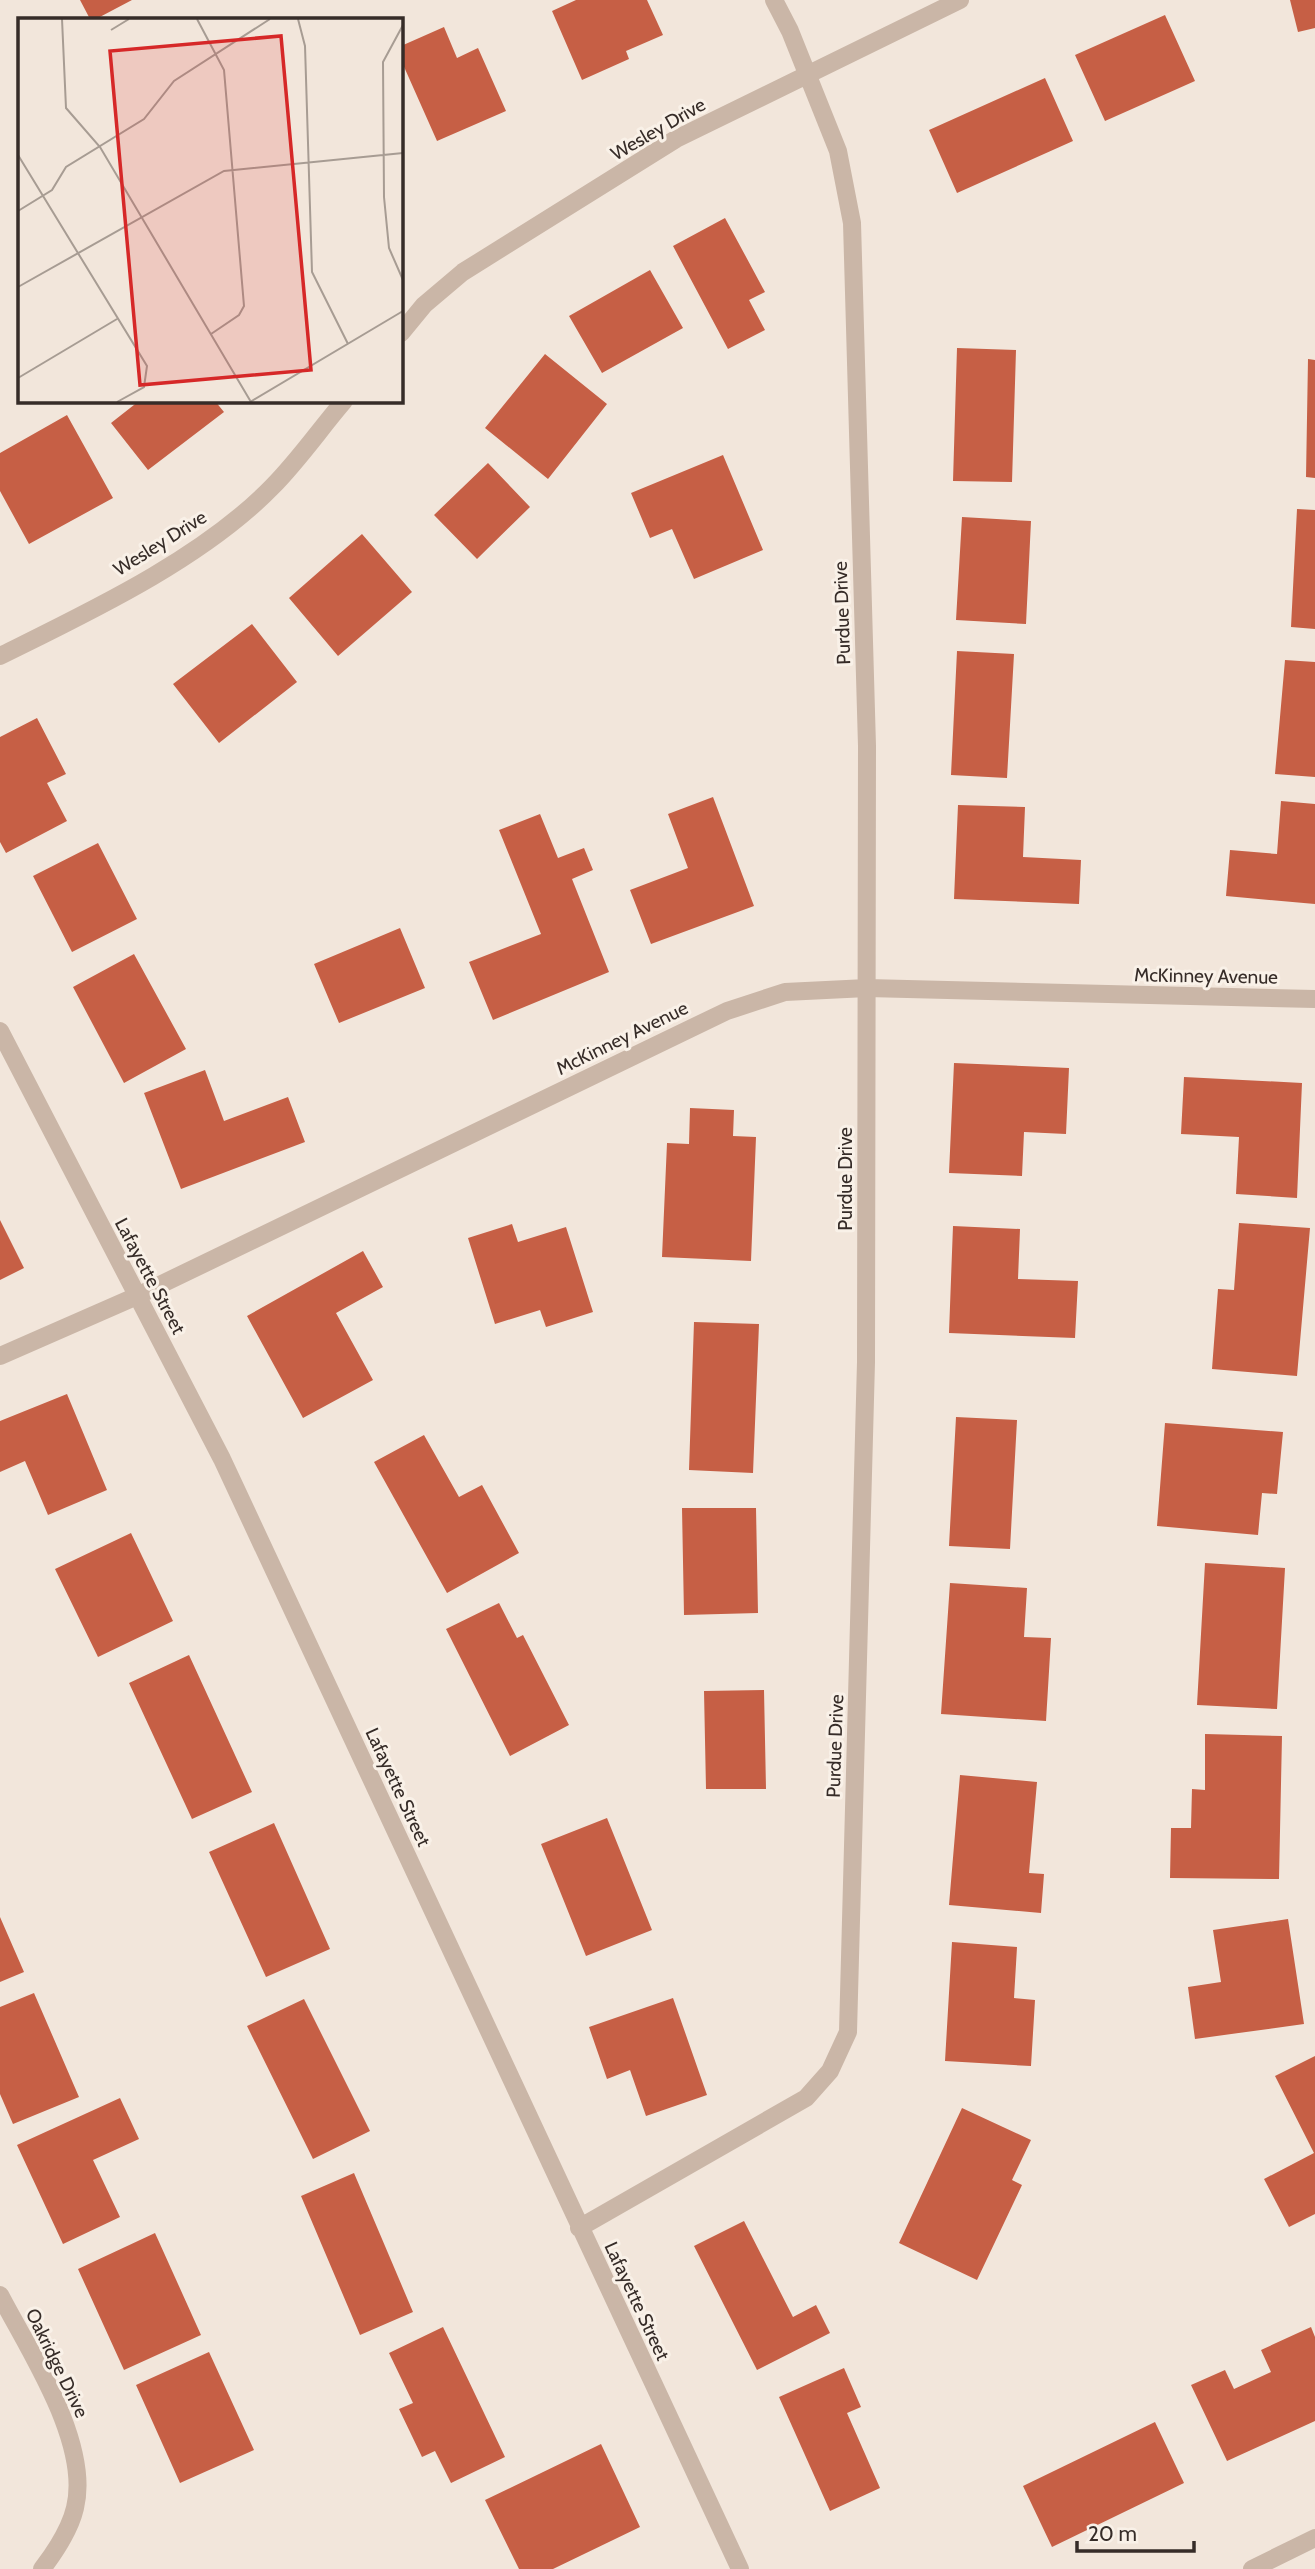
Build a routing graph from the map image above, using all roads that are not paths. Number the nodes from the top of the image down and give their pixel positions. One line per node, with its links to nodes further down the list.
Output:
1 (774, 0): 3 (street, Purdue Drive)
2 (960, 0): 3 (street, Wesley Drive)
3 (808, 74): 4 (street, Wesley Drive); 7 (street, Purdue Drive)
4 (402, 331)
5 (343, 402): 6 (street, Wesley Drive)
6 (0, 656)
7 (867, 988): 8 (street, McKinney Avenue); 10 (street, McKinney Avenue); 12 (street, Purdue Drive)
8 (1315, 999)
9 (0, 1031): 10 (street, Lafayette Street)
10 (137, 1296): 11 (street, McKinney Avenue); 12 (street, Lafayette Street)
11 (0, 1356)
12 (579, 2228): 16 (street, Lafayette Street)
13 (0, 2295): 15 (street, Oakridge Drive)
14 (1315, 2538): 17 (street)
15 (42, 2569)
16 (740, 2569)
17 (1252, 2569)

